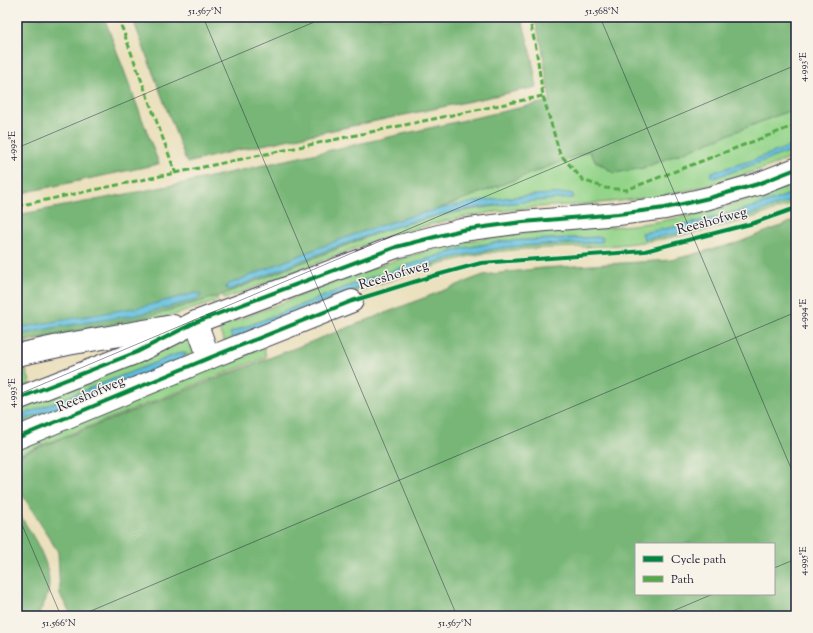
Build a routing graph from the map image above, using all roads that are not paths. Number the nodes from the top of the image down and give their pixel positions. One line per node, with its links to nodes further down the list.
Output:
1 (796, 169): 3 (street, Reeshofweg)
2 (352, 301): 5 (street, Reeshofweg)
3 (196, 322): 4 (street, Reeshofweg); 5 (street); 6 (street, Reeshofweg)
4 (17, 355)
5 (209, 358): 7 (street, Reeshofweg)
6 (17, 399)
7 (17, 438)

